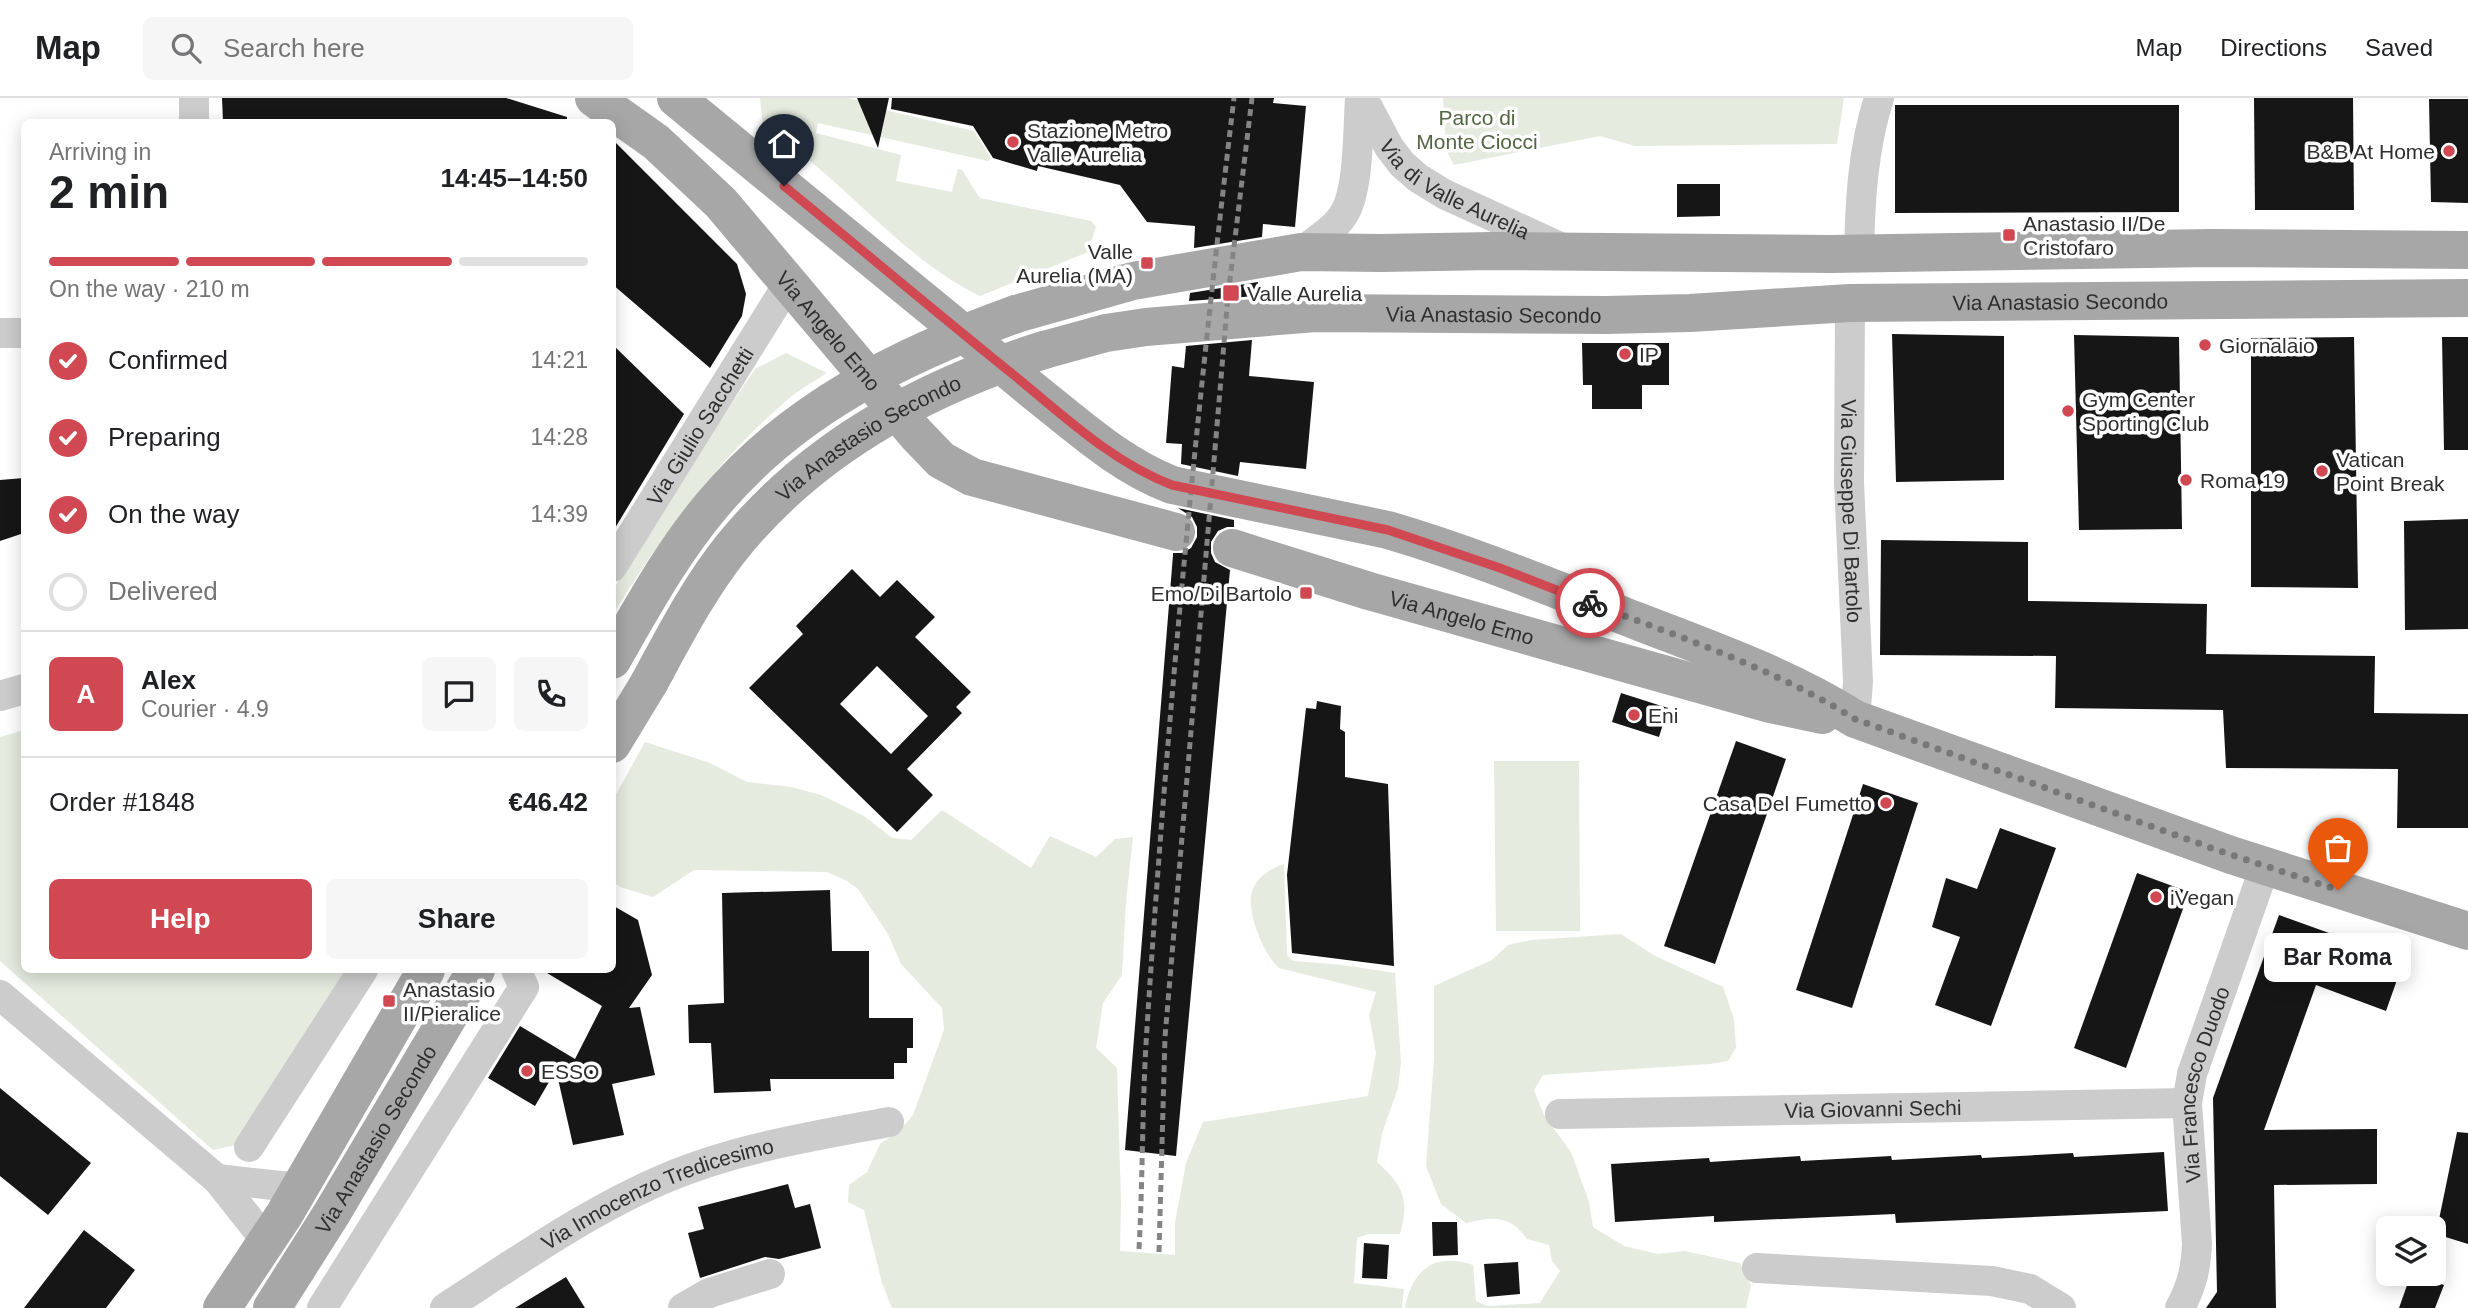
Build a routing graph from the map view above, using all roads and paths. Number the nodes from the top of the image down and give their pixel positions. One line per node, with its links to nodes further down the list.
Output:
1 (194, 98): 6 (street)
2 (594, 98): 11 (main road, Via Angelo Emo)
3 (676, 98): 20 (main road, Via Angelo Emo)
4 (1361, 98): 8 (street, Via di Valle Aurelia); 9 (street, Via di Valle Aurelia)
5 (1878, 98): 10 (street)
6 (194, 119)
7 (2468, 250): 10 (main road, Via Anastasio Secondo)
8 (1301, 252): 9 (main road, Via Anastasio Secondo); 17 (main road, Via Anastasio Secondo, bridge)
9 (1572, 253): 10 (main road, Via Anastasio Secondo)
10 (1859, 254)
11 (788, 284): 16 (street, Via Giulio Sacchetti); 20 (main road, Via Angelo Emo)
12 (2468, 298): 13 (main road, Via Anastasio Secondo)
13 (1850, 303): 20 (street, Via Giuseppe Di Bartolo); 21 (main road, Via Anastasio Secondo, bridge)
14 (0, 333): 15 (street)
15 (21, 333)
16 (616, 561)
17 (616, 653)
18 (21, 690): 19 (street)
19 (0, 696)
20 (1855, 719): 22 (main road, Via Angelo Emo)
21 (616, 738)
22 (2265, 866): 23 (main road, Via Angelo Emo); 29 (street, Via Francesco Duodo)
23 (2468, 932)
24 (361, 973): 33 (street)
25 (424, 973): 36 (main road, Via Anastasio Secondo)
26 (474, 973): 32 (main road, Via Anastasio Secondo)
27 (517, 973): 34 (street)
28 (0, 995): 35 (street)
29 (2187, 1103): 30 (street, Via Giovanni Sechi); 46 (street, Via Francesco Duodo)
30 (1560, 1114)
31 (889, 1122): 43 (street, Via Innocenzo Tredicesimo)
32 (376, 1138): 34 (street); 41 (main road, Via Anastasio Secondo)
33 (249, 1147)
34 (415, 1160): 42 (street)
35 (216, 1179): 36 (street); 37 (street)
36 (300, 1188): 37 (main road, Via Anastasio Secondo)
37 (267, 1242): 40 (main road, Via Anastasio Secondo)
38 (1757, 1268): 45 (street)
39 (770, 1274): 44 (street)
40 (222, 1308)
41 (272, 1308)
42 (322, 1308)
43 (445, 1308)
44 (683, 1308)
45 (2061, 1308)
46 (2180, 1308)

